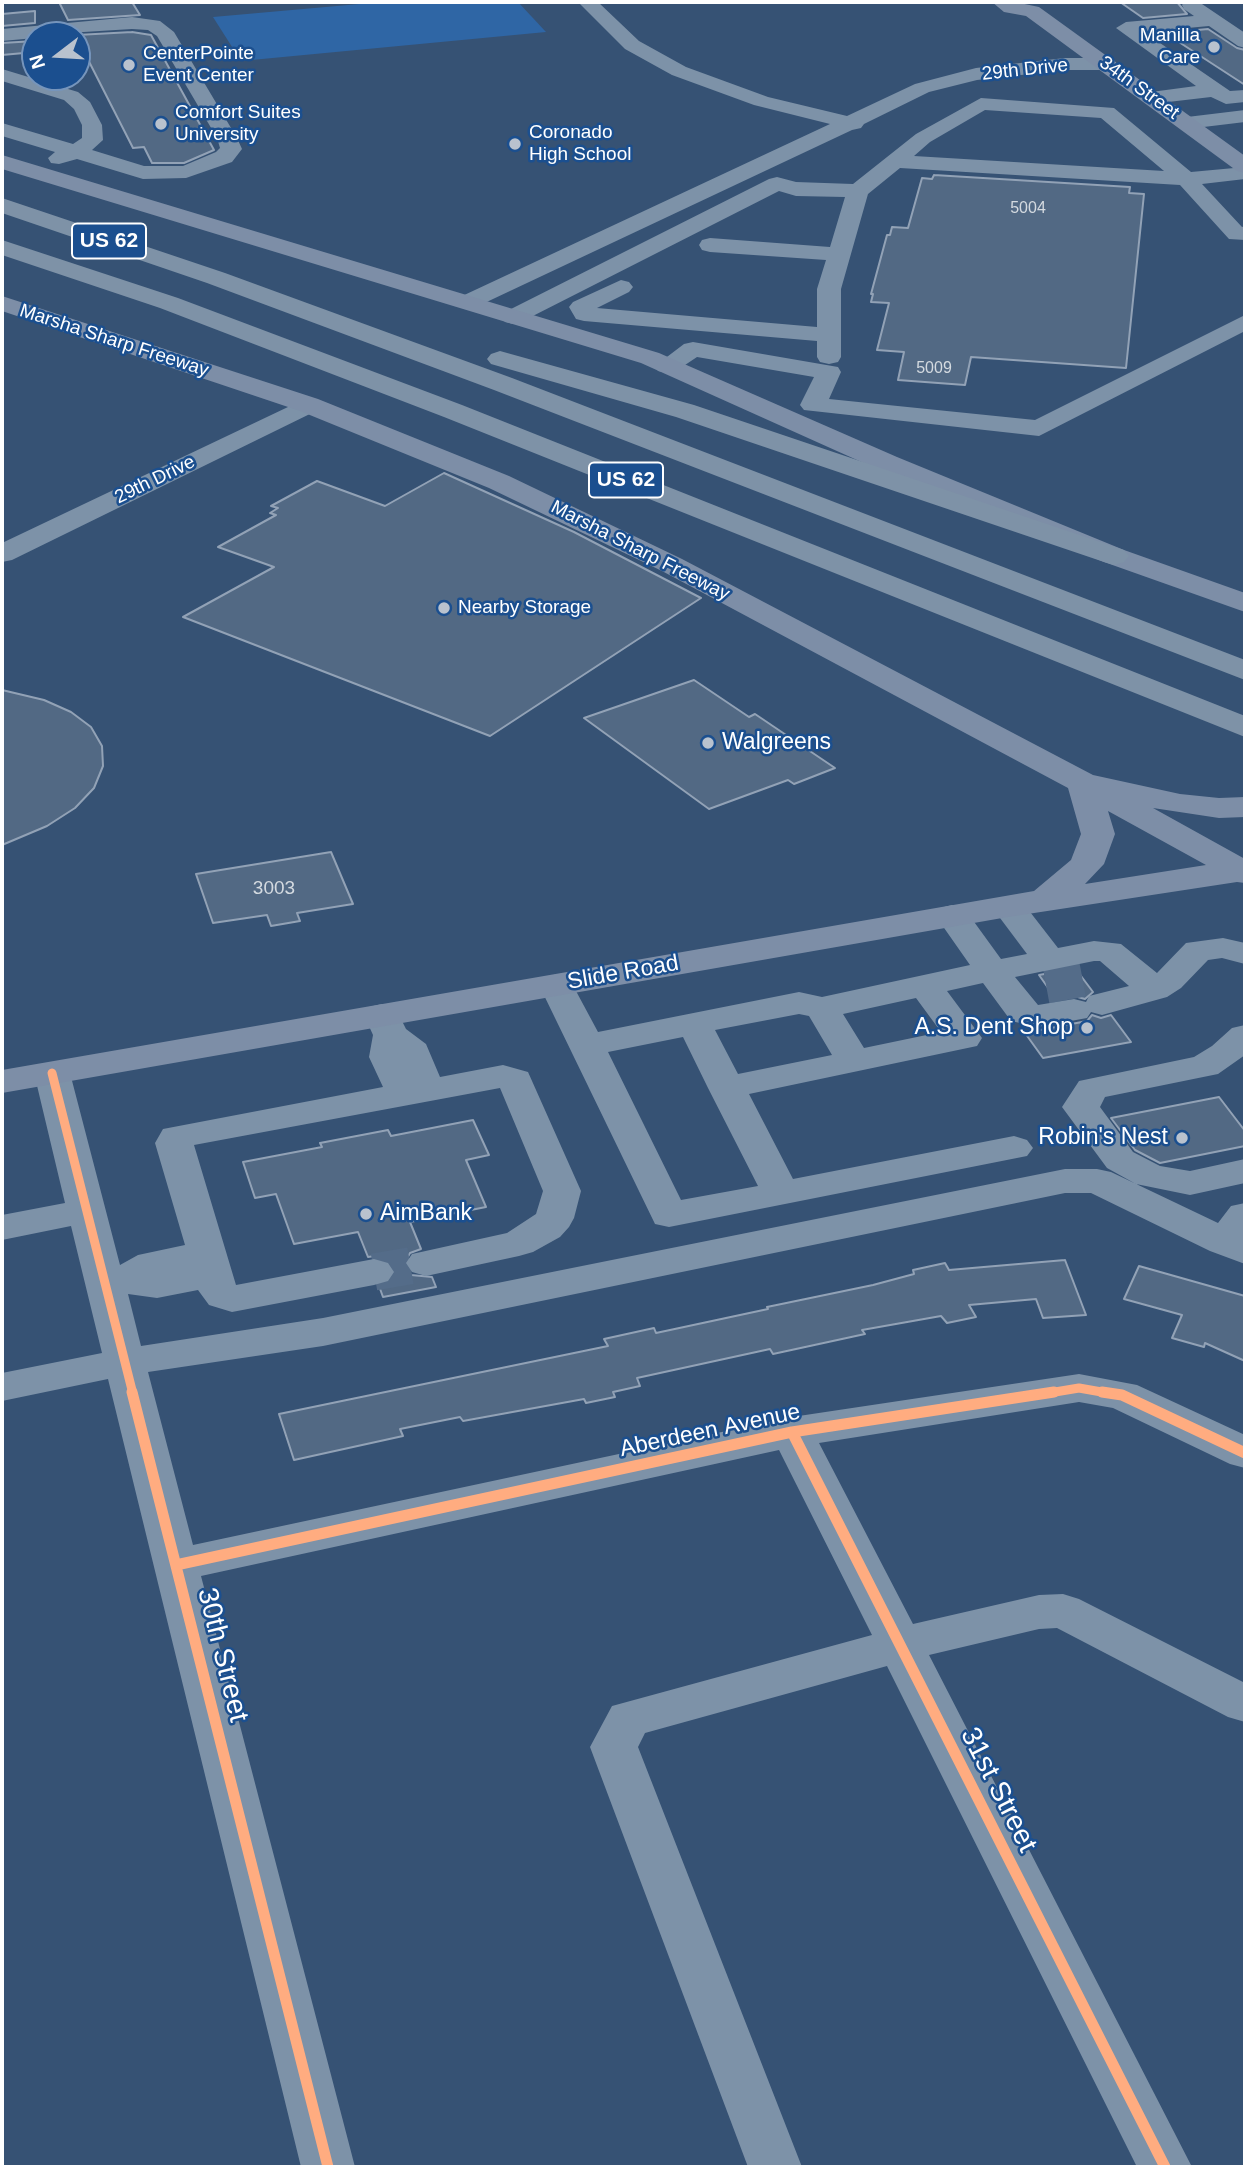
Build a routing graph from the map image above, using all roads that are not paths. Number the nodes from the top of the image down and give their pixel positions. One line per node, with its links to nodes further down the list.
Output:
1 (587, 2): 17 (street)
2 (612, 2): 17 (street)
3 (1002, 2): 5 (main road, 34th Street)
4 (1185, 2): 6 (street)
5 (1035, 6): 9 (main road, 34th Street)
6 (1206, 20): 8 (street); 9 (street)
7 (2, 35): 22 (street)
8 (1245, 42)
9 (1123, 56): 12 (street); 14 (main road, 34th Street); 15 (street, 29th Drive); 17 (street, 29th Drive)
10 (2, 75): 22 (street)
11 (1245, 90): 12 (street)
12 (1217, 91): 13 (street); 14 (street)
13 (1245, 96)
14 (1151, 97): 18 (main road, 34th Street)
15 (924, 109)
16 (1245, 116): 18 (street)
17 (853, 120): 33 (street, 29th Drive)
18 (1187, 123): 25 (main road, 34th Street)
19 (2, 129): 22 (street)
20 (900, 132): 21 (street)
21 (923, 138): 23 (street); 29 (street)
22 (77, 152): 27 (street)
23 (895, 161): 29 (street); 31 (street)
24 (2, 162): 27 (main road)
25 (1245, 166)
26 (807, 169): 30 (street)
27 (29, 170): 40 (main road)
28 (1245, 173): 29 (street)
29 (1186, 179): 34 (street)
30 (777, 184): 31 (street); 36 (street)
31 (858, 191): 37 (street)
32 (2, 205): 38 (highway, US 62)
33 (634, 226): 36 (street); 40 (street, 29th Drive)
34 (1243, 236)
35 (2, 247): 52 (highway, US 62)
36 (679, 247): 37 (street); 42 (street)
37 (839, 254): 44 (street)
38 (216, 278): 49 (highway); 51 (highway, US 62)
39 (640, 279): 44 (street)
40 (468, 302): 42 (main road)
41 (2, 303): 47 (main road, Marsha Sharp Freeway)
42 (513, 317): 45 (main road)
43 (1245, 321): 46 (street)
44 (828, 335): 46 (street)
45 (667, 366): 46 (street); 49 (main road)
46 (829, 372)
47 (309, 405): 48 (street, 29th Drive); 53 (main road, Marsha Sharp Freeway)
48 (7, 547)
49 (1114, 556): 50 (main road)
50 (1245, 603)
51 (1245, 671)
52 (1245, 727)
53 (1083, 783): 54 (main road); 55 (main road, Marsha Sharp Freeway); 56 (main road)
54 (1245, 807)
55 (1244, 871): 56 (main road, Slide Road)
56 (1045, 900): 57 (main road, Slide Road)
57 (1008, 906): 58 (main road, Slide Road); 60 (street)
58 (952, 915): 62 (street); 63 (main road, Slide Road)
59 (1245, 954): 61 (street)
60 (1047, 972): 61 (street); 62 (street)
61 (1143, 979): 62 (street)
62 (1000, 981): 64 (street)
63 (557, 985): 67 (main road, Slide Road); 69 (street)
64 (925, 986): 65 (street); 70 (lane)
65 (822, 1008): 66 (street); 70 (street)
66 (694, 1024): 69 (street); 73 (street)
67 (386, 1025): 71 (main road, Slide Road); 74 (street)
68 (1245, 1035): 76 (street)
69 (587, 1045): 77 (street)
70 (854, 1061): 73 (street)
71 (52, 1073): 72 (main road, Slide Road); 78 (street, 30th Street)
72 (2, 1082)
73 (726, 1088): 77 (street)
74 (415, 1092): 81 (street); 82 (street)
75 (1014, 1148): 77 (street)
76 (1245, 1171)
77 (781, 1194)
78 (87, 1211): 79 (street); 84 (street, 30th Street)
79 (2, 1227)
80 (1238, 1236): 85 (street)
81 (426, 1263)
82 (211, 1264): 83 (street); 84 (street)
83 (374, 1272)
84 (114, 1282): 85 (street, 30th Street)
85 (125, 1362): 86 (street); 89 (street, 30th Street)
86 (2, 1387)
87 (792, 1432): 88 (street, Aberdeen Avenue); 89 (street, Aberdeen Avenue); 90 (street, 31st Street)
88 (1245, 1453)
89 (176, 1564): 92 (street, 30th Street)
90 (899, 1645): 91 (street); 93 (street); 94 (street, 31st Street)
91 (1245, 1704)
92 (328, 2167)
93 (775, 2167)
94 (1165, 2167)

